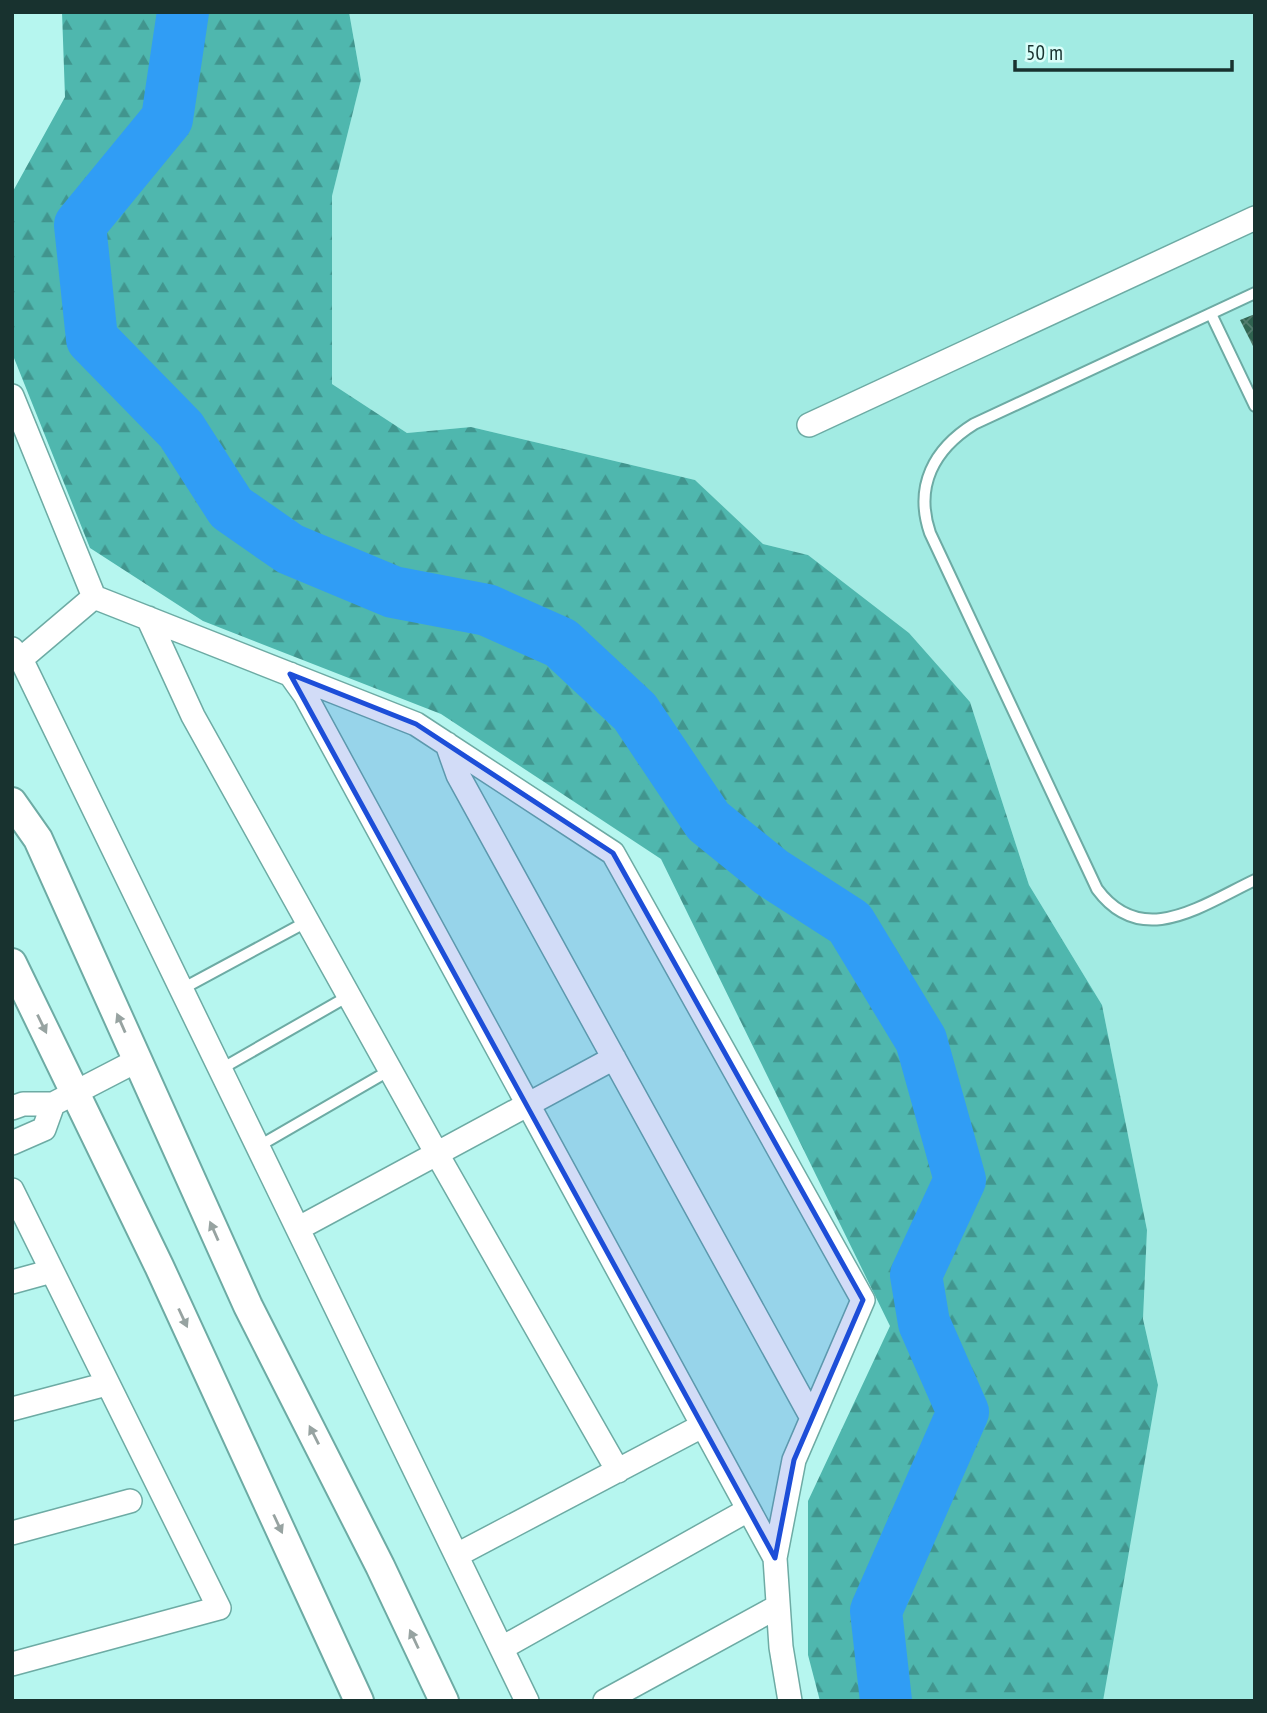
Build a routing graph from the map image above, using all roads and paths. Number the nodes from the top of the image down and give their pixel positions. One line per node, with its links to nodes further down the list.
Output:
1 (1255, 218): 6 (street)
2 (1255, 293): 3 (lane)
3 (1211, 314): 5 (lane); 13 (lane)
4 (12, 396): 7 (street)
5 (1255, 406)
6 (809, 425)
7 (94, 597): 8 (street); 9 (street)
8 (148, 618): 10 (street); 14 (street)
9 (17, 654): 16 (street)
10 (290, 674): 11 (street); 23 (street)
11 (447, 744): 18 (street); 34 (street)
12 (12, 802): 19 (street, one-way to 12)
13 (1255, 880)
14 (308, 921): 16 (lane); 27 (street)
15 (12, 963): 22 (street, one-way to 22)
16 (182, 989): 20 (street)
17 (345, 998): 20 (lane)
18 (614, 1058): 23 (street); 34 (street)
19 (138, 1060): 22 (street); 46 (street, one-way to 19)
20 (221, 1069): 26 (street)
21 (385, 1073): 26 (lane)
22 (64, 1098): 24 (street); 25 (street); 45 (street, one-way to 45)
23 (528, 1105): 27 (street); 35 (street)
24 (12, 1108)
25 (12, 1143)
26 (259, 1146): 29 (street)
27 (437, 1154): 29 (street); 36 (street)
28 (12, 1190): 30 (street)
29 (299, 1228): 40 (street)
30 (52, 1271): 31 (street); 44 (street)
31 (12, 1282)
32 (103, 1385): 33 (street)
33 (12, 1409)
34 (812, 1418): 41 (street)
35 (702, 1426): 36 (street); 38 (street)
36 (618, 1471): 40 (street)
37 (130, 1501): 39 (street)
38 (748, 1510): 41 (street); 43 (street)
39 (12, 1533)
40 (457, 1555): 43 (street)
41 (775, 1558): 42 (street)
42 (778, 1608): 48 (street); 49 (street)
43 (502, 1648): 47 (street)
44 (12, 1664)
45 (359, 1701)
46 (443, 1701)
47 (527, 1701)
48 (605, 1701)
49 (790, 1701)

